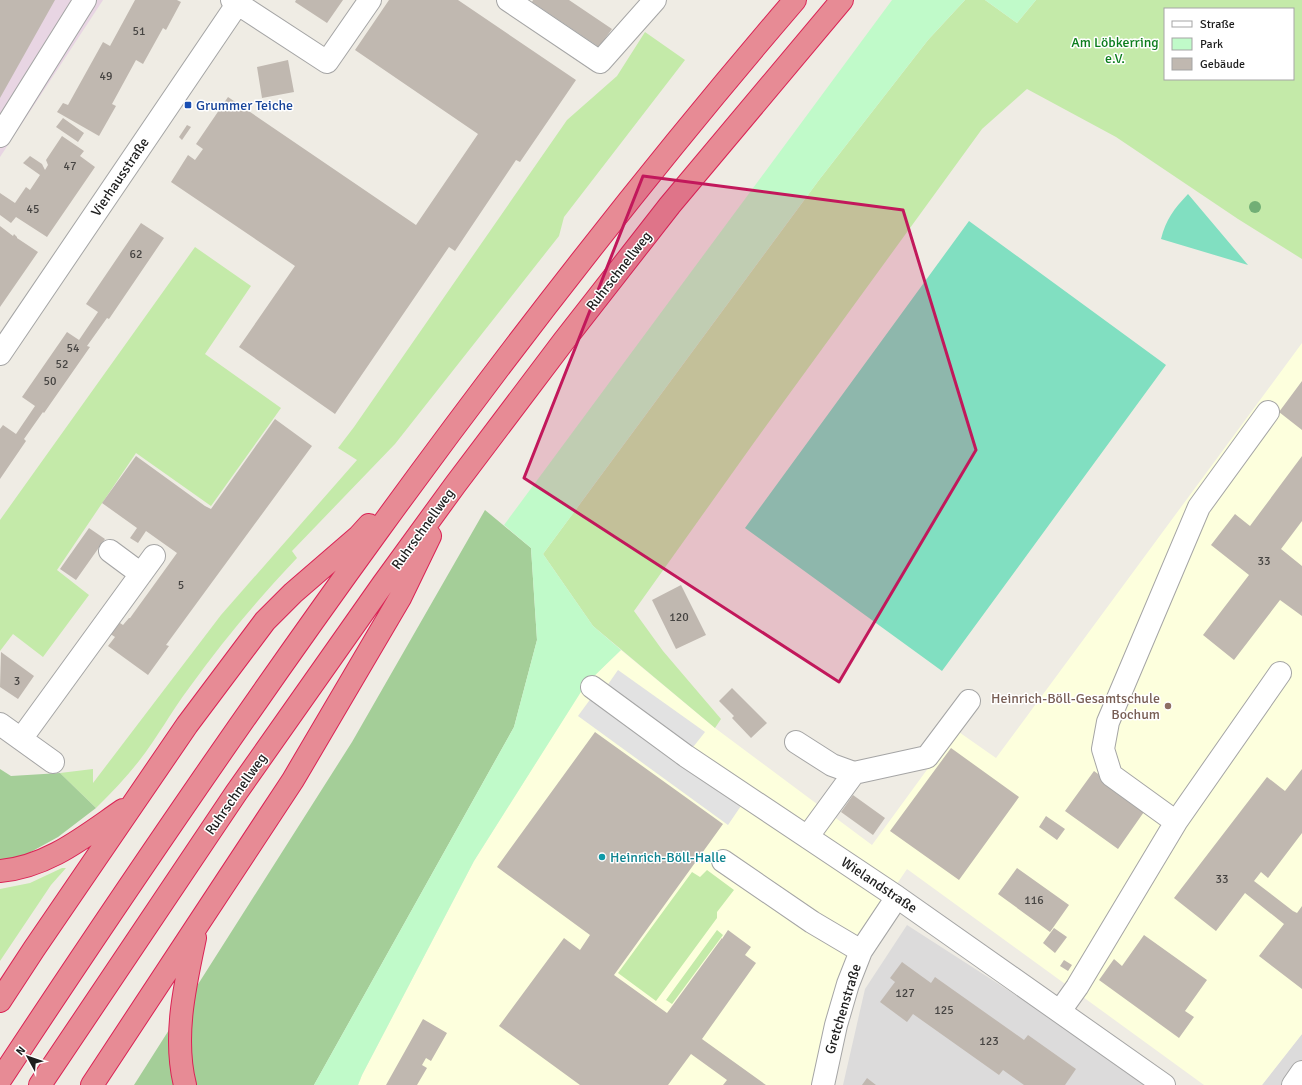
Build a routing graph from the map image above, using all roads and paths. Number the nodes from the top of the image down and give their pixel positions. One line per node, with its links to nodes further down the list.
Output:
1 (85, 0): 8 (street)
2 (370, 0): 7 (street)
3 (508, 0): 4 (street)
4 (655, 0)
5 (795, 0): 11 (highway)
6 (842, 0): 12 (highway, Ruhrschnellweg)
7 (236, 1): 9 (street, Vierhausstraße)
8 (0, 136)
9 (0, 354)
10 (1268, 412): 25 (street)
11 (436, 451): 24 (highway); 35 (highway)
12 (455, 485): 30 (highway); 36 (highway, Ruhrschnellweg)
13 (110, 551): 15 (street)
14 (154, 556): 15 (street)
15 (141, 574): 20 (street)
16 (1280, 673): 25 (street)
17 (592, 686): 26 (street, Wielandstraße)
18 (969, 701): 23 (street)
19 (0, 724): 20 (street)
20 (22, 739): 22 (street)
21 (796, 742): 23 (street)
22 (53, 762)
23 (854, 773): 26 (street)
24 (133, 804): 28 (highway); 32 (highway)
25 (1176, 822): 33 (street)
26 (808, 836): 29 (street, Wielandstraße)
27 (724, 861): 31 (street)
28 (0, 871)
29 (898, 897): 31 (street, Gretchenstraße); 33 (street, Wielandstraße)
30 (197, 926): 37 (highway); 38 (highway)
31 (861, 951): 39 (street, Gretchenstraße)
32 (0, 1001)
33 (1060, 1011): 40 (street, Wielandstraße)
34 (1302, 1072): 41 (street)
35 (0, 1080)
36 (40, 1085)
37 (92, 1085)
38 (185, 1085)
39 (822, 1085)
40 (1164, 1085)
41 (1293, 1085)

